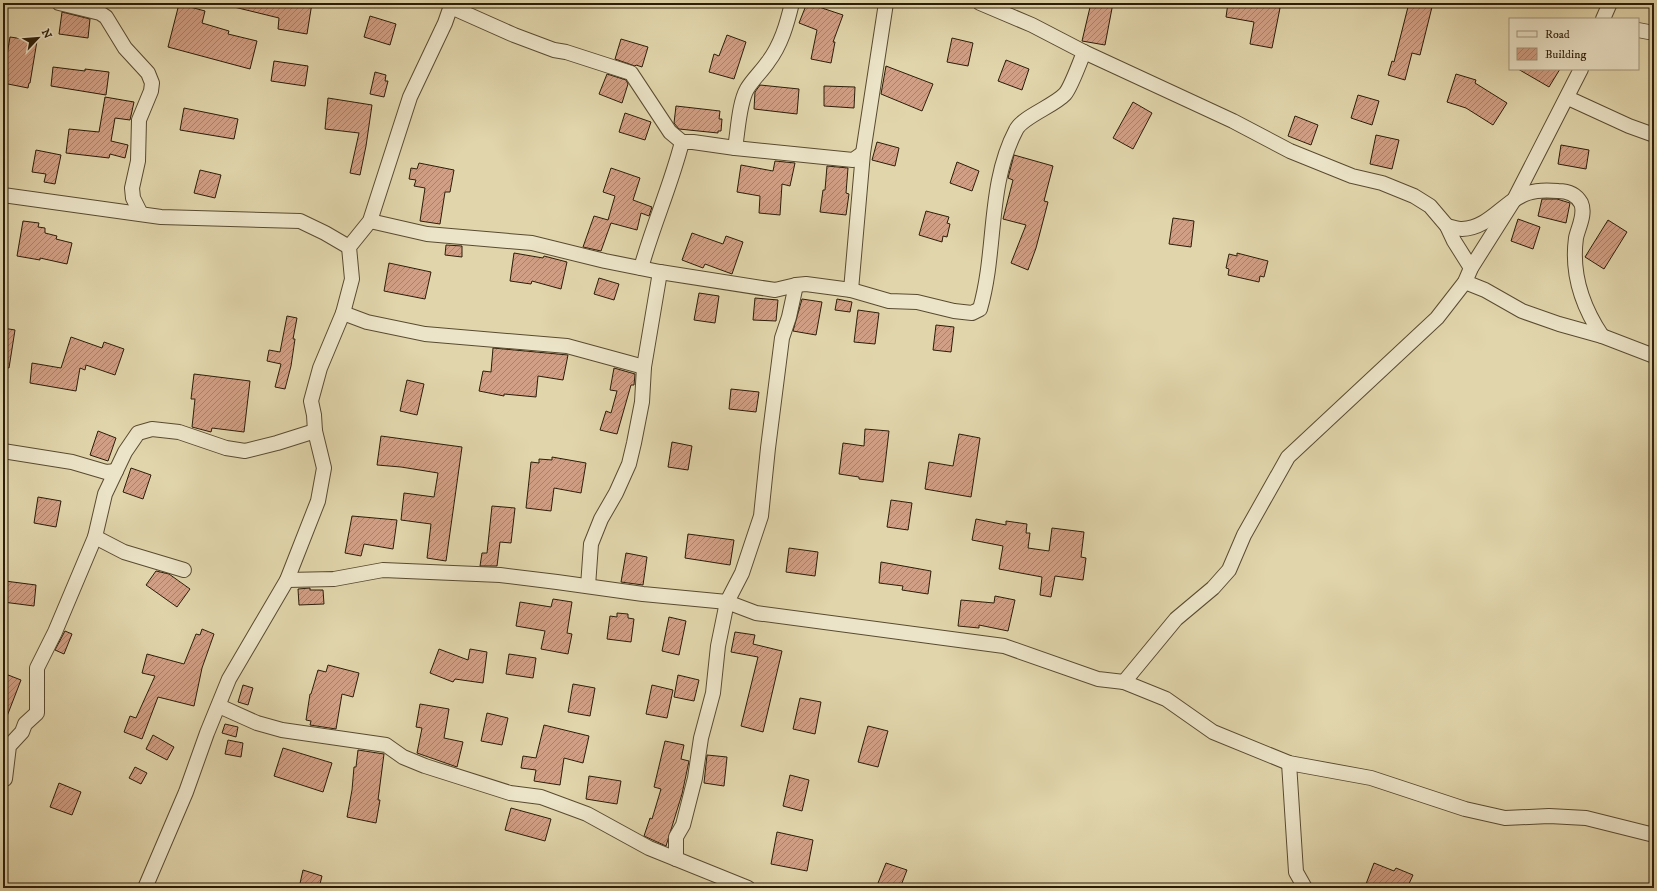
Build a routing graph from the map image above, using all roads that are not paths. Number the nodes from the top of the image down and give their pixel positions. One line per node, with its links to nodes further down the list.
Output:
1 (59, 3): 19 (street)
2 (792, 3): 15 (street)
3 (886, 3): 16 (street)
4 (980, 3): 10 (street)
5 (1610, 3): 7 (street)
6 (451, 5): 14 (street); 20 (street)
7 (1604, 18)
8 (1639, 30): 9 (street)
9 (1654, 33)
10 (1084, 52): 21 (street); 28 (street)
11 (1582, 70): 12 (street)
12 (1568, 98): 13 (street); 18 (street)
13 (1654, 135)
14 (682, 142): 15 (street); 23 (street)
15 (734, 148): 16 (street)
16 (863, 154): 28 (street)
17 (3, 195): 19 (street)
18 (1514, 200): 21 (street); 24 (street); 30 (street)
19 (141, 214): 22 (street)
20 (370, 221): 22 (street); 23 (street)
21 (1448, 226): 24 (street)
22 (349, 247): 29 (street)
23 (641, 268): 25 (street)
24 (1471, 268): 26 (street)
25 (660, 272): 27 (street); 32 (street)
26 (1465, 282): 30 (street); 41 (street)
27 (796, 285): 28 (street); 40 (street)
28 (851, 290)
29 (343, 313): 32 (street); 33 (street)
30 (1602, 336): 31 (street)
31 (1654, 356)
32 (644, 367): 39 (street)
33 (315, 431): 35 (street); 38 (street)
34 (3, 451): 35 (street)
35 (116, 471): 36 (street)
36 (95, 537): 37 (street); 44 (street)
37 (184, 570)
38 (287, 580): 39 (street); 42 (street)
39 (588, 586): 40 (street)
40 (727, 602): 41 (street); 46 (street)
41 (1124, 682): 43 (street)
42 (219, 706): 46 (street); 47 (street)
43 (1289, 763): 45 (street); 49 (street)
44 (5, 779)
45 (1654, 835)
46 (676, 859): 48 (street)
47 (144, 888)
48 (748, 888)
49 (1305, 888)

